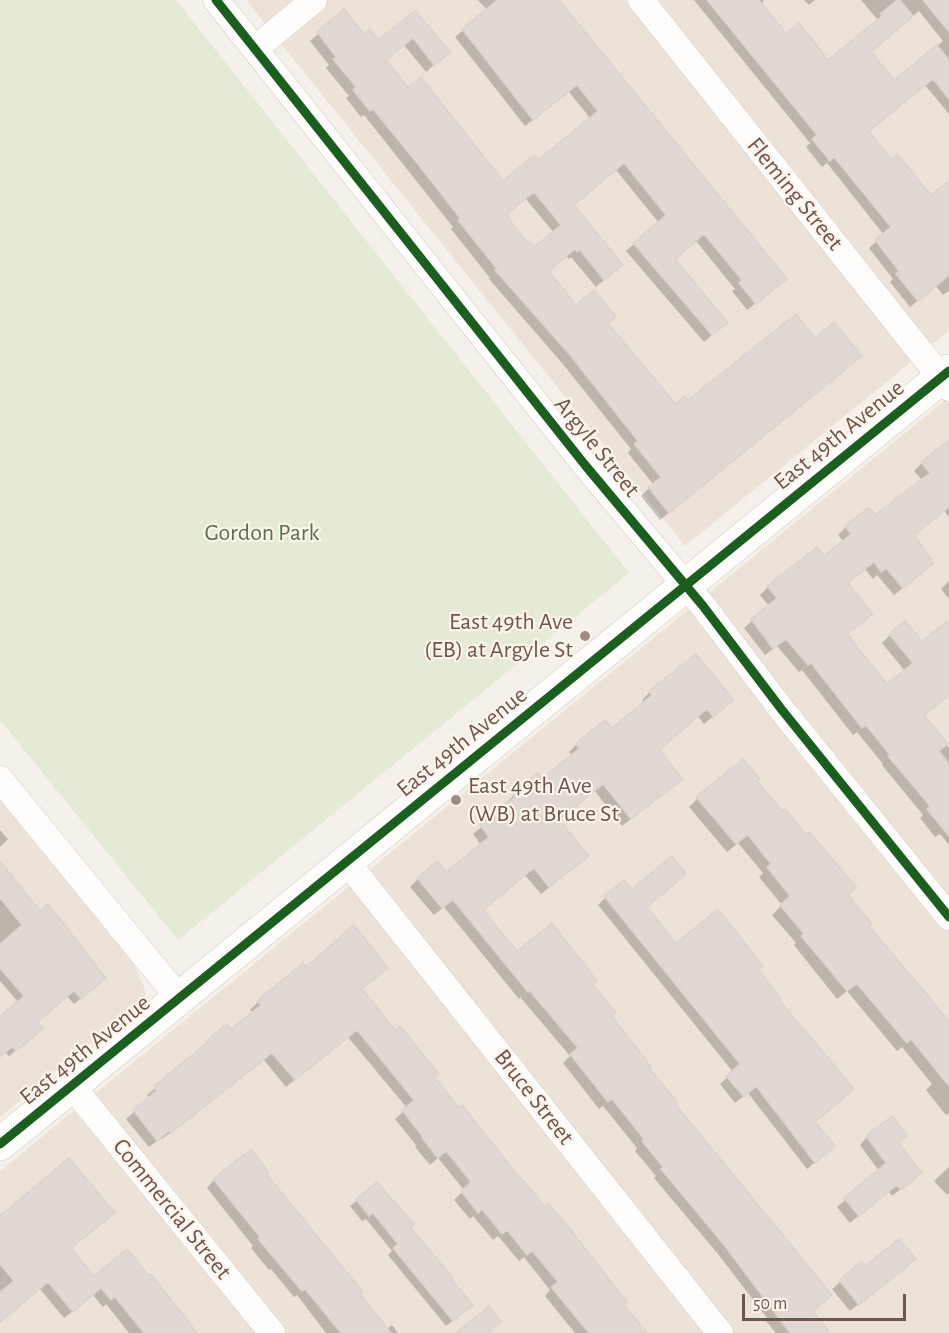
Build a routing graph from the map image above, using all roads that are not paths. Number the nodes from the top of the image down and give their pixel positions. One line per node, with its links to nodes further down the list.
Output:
1 (216, 0): 4 (street, Argyle Street)
2 (314, 0): 4 (street)
3 (641, 0): 5 (street, Fleming Street)
4 (255, 49): 6 (street, Argyle Street)
5 (946, 379): 6 (street, East 49th Avenue)
6 (685, 585): 8 (street, East 49th Avenue); 9 (street, Argyle Street)
7 (0, 779): 10 (street)
8 (346, 862): 10 (street, East 49th Avenue); 14 (street, Bruce Street)
9 (949, 917)
10 (179, 998): 11 (street, East 49th Avenue)
11 (72, 1086): 12 (street, East 49th Avenue); 13 (street, Commercial Street)
12 (0, 1144)
13 (272, 1333)
14 (720, 1333)

